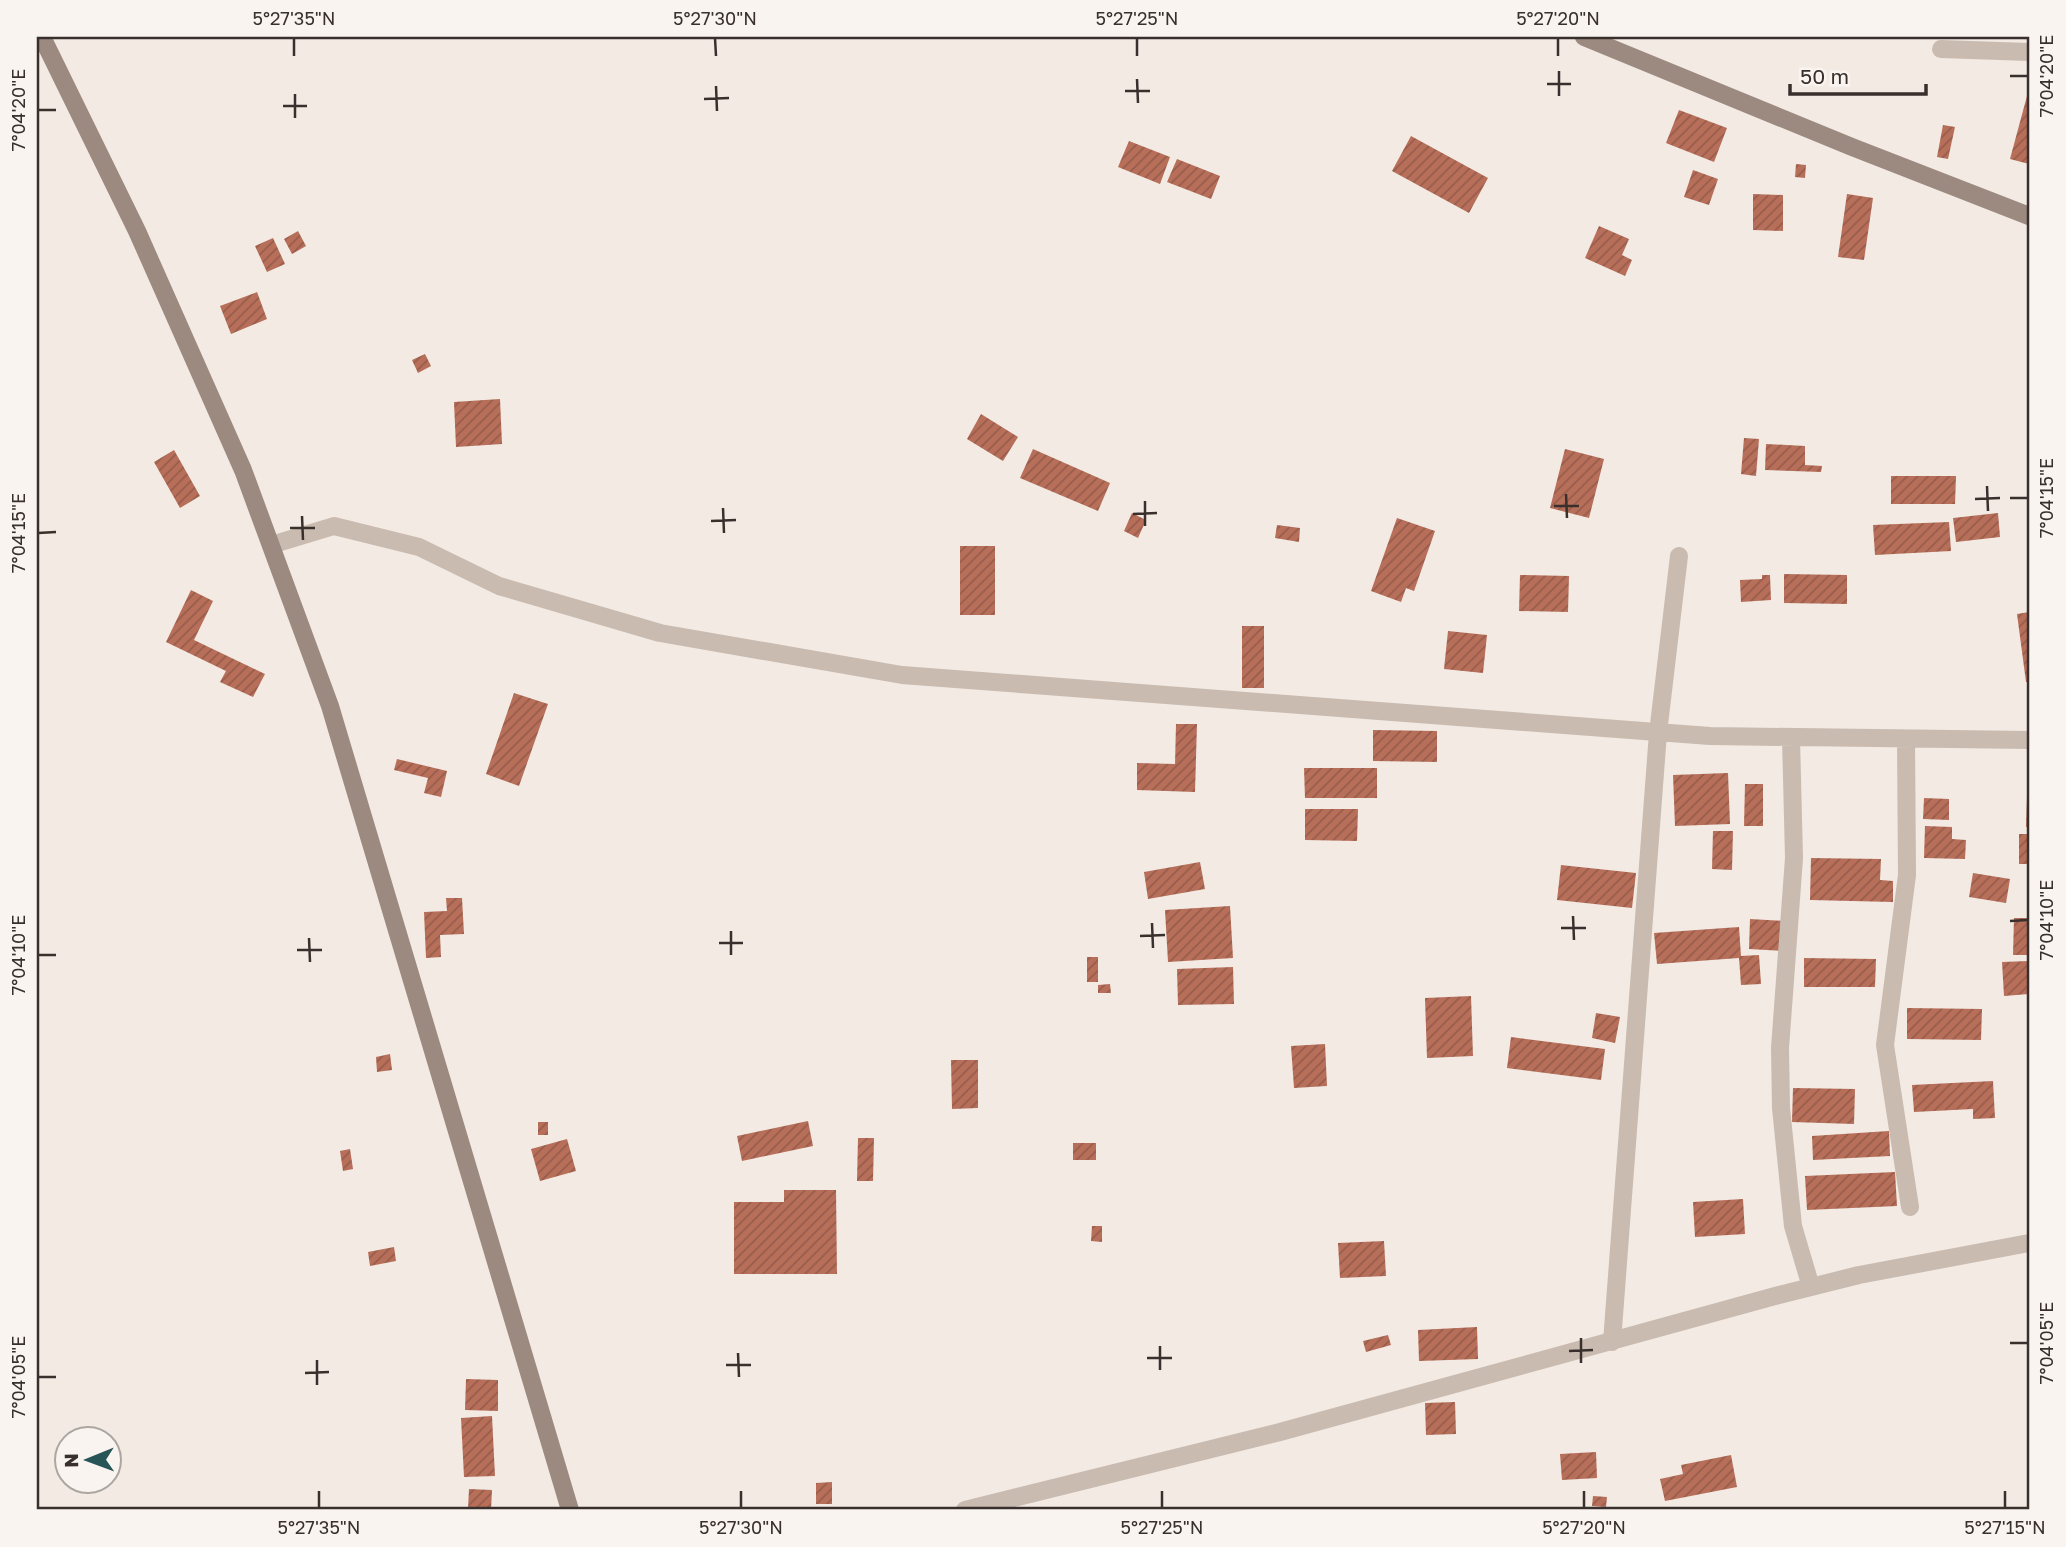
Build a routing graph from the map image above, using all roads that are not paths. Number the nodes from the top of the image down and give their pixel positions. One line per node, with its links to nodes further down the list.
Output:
1 (42, 37): 6 (main road)
2 (1584, 37): 5 (main road)
3 (1941, 49): 4 (street)
4 (2029, 52)
5 (2029, 216)
6 (271, 545): 8 (street); 16 (main road)
7 (1679, 556): 8 (street)
8 (1658, 733): 9 (street); 15 (street)
9 (1791, 737): 10 (street); 14 (street)
10 (1906, 739): 11 (street); 12 (street)
11 (2029, 740)
12 (1910, 1207)
13 (2029, 1243): 14 (street)
14 (1811, 1287): 15 (street)
15 (1612, 1342): 17 (street)
16 (570, 1510)
17 (965, 1510)

